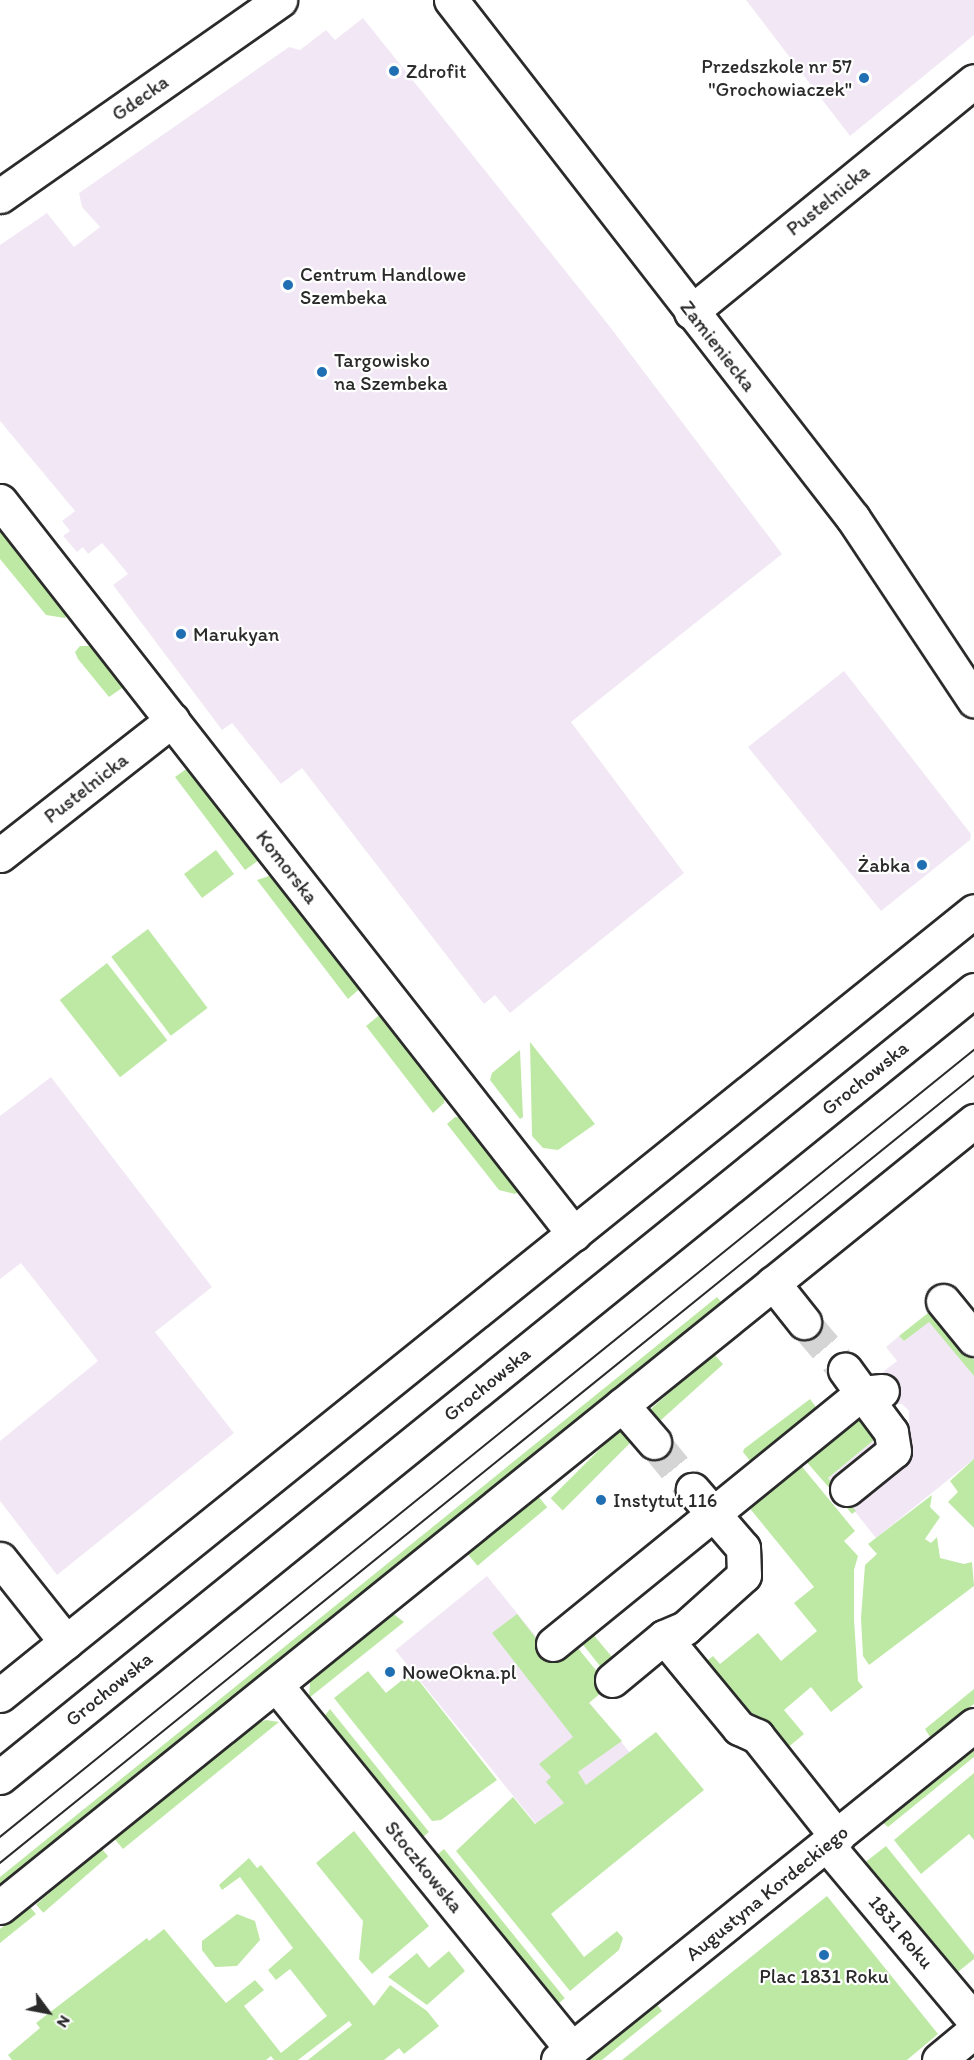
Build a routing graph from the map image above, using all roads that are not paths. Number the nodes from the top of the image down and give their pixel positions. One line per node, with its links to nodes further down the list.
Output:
1 (280, 0): 4 (street, Gdecka)
2 (451, 0): 5 (street, Zamieniecka)
3 (971, 90): 5 (street, Pustelnicka)
4 (0, 196)
5 (691, 312): 7 (street, Zamieniecka)
6 (0, 501): 8 (street, Komorska)
7 (974, 700)
8 (172, 720): 9 (street, Pustelnicka); 13 (street, Komorska)
9 (0, 855)
10 (974, 911): 13 (street)
11 (974, 990): 30 (street, Grochowska)
12 (974, 1121): 14 (street)
13 (574, 1234): 24 (street)
14 (773, 1283): 16 (street); 18 (street)
15 (943, 1301): 17 (street)
16 (804, 1322)
17 (974, 1339)
18 (622, 1405): 19 (street); 27 (street)
19 (654, 1442)
20 (847, 1489): 21 (street)
21 (704, 1502): 23 (street); 25 (street)
22 (0, 1559): 24 (street)
23 (664, 1636): 26 (street); 31 (street, 1831 Roku)
24 (66, 1642): 28 (street)
25 (553, 1644)
26 (612, 1680)
27 (276, 1685): 32 (street); 35 (street, Stoczkowska)
28 (0, 1695)
29 (974, 1725): 31 (street, Augustyna Kordeckiego)
30 (0, 1777)
31 (832, 1841): 33 (street, 1831 Roku); 35 (street, Augustyna Kordeckiego)
32 (0, 1907)
33 (974, 2020)
34 (974, 2031): 36 (street)
35 (565, 2054)
36 (939, 2060)

